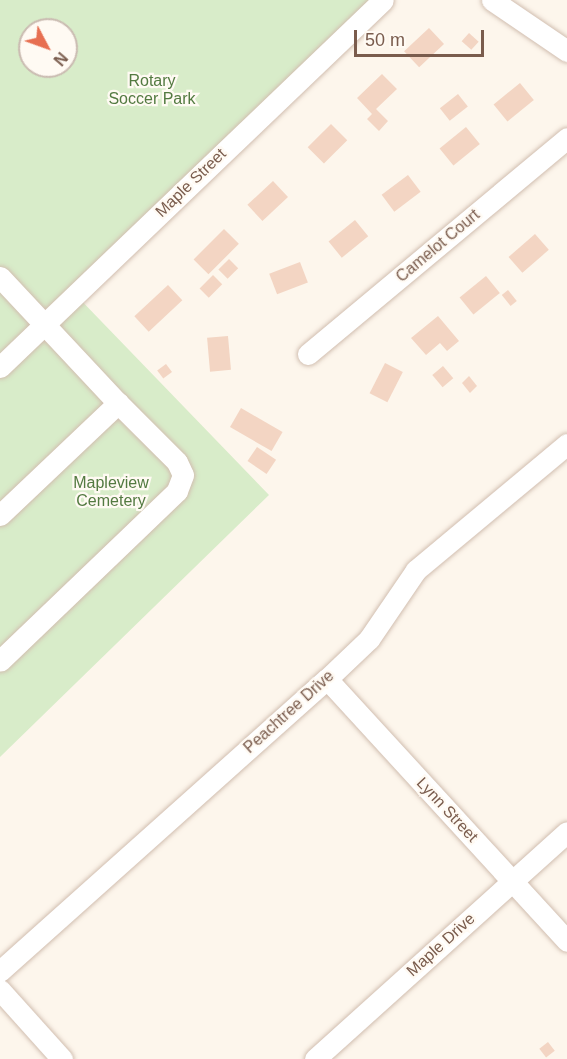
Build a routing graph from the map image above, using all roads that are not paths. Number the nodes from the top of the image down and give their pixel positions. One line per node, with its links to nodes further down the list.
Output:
1 (383, 0): 6 (street, Maple Street)
2 (492, 0): 3 (street)
3 (567, 51)
4 (567, 138): 7 (street, Camelot Court)
5 (0, 277): 6 (street)
6 (45, 324): 8 (street, Maple Street); 9 (street)
7 (309, 354)
8 (0, 367)
9 (118, 402): 11 (street); 12 (street)
10 (567, 444): 13 (street, Peachtree Drive)
11 (0, 515)
12 (0, 661)
13 (327, 679): 15 (street, Lynn Street); 17 (street, Peachtree Drive)
14 (567, 832): 15 (street, Maple Drive)
15 (513, 881): 16 (street, Lynn Street); 20 (street, Maple Drive)
16 (567, 941)
17 (0, 971)
18 (0, 990): 19 (street)
19 (62, 1059)
20 (315, 1059)

